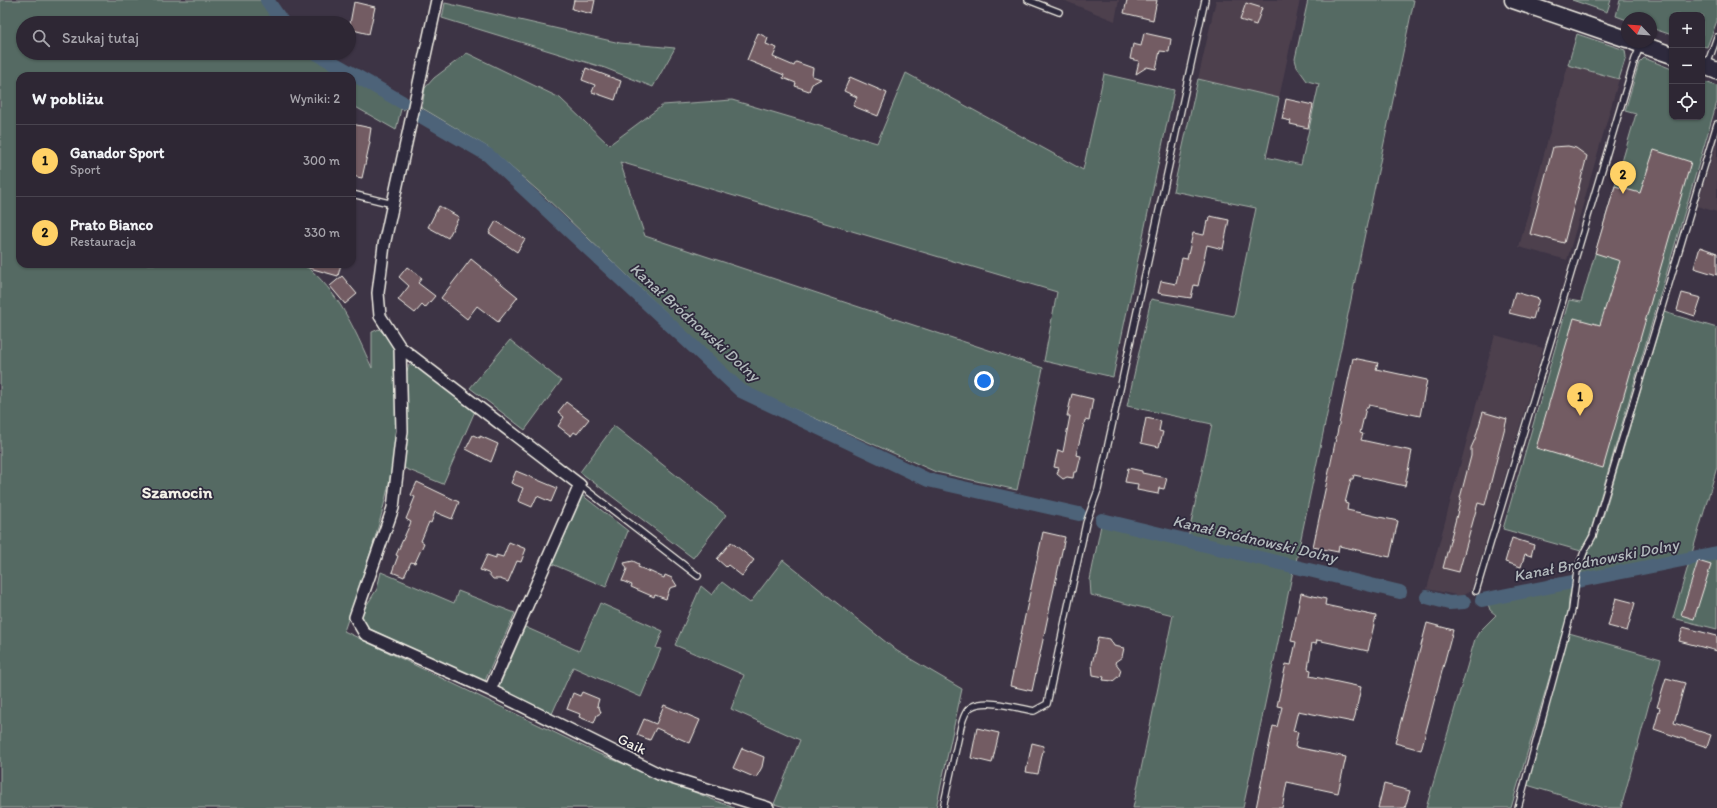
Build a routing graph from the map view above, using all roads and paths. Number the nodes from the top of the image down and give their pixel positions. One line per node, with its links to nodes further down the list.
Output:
1 (436, 0): 14 (street)
2 (1028, 0): 5 (lane)
3 (1205, 0): 21 (lane)
4 (1513, 0): 6 (main road)
5 (1059, 12)
6 (1621, 37)
7 (1717, 37): 11 (lane)
8 (1634, 48): 18 (lane)
9 (1652, 48): 10 (main road)
10 (1669, 54)
11 (1708, 68)
12 (1717, 124): 22 (lane)
13 (356, 195): 14 (lane)
14 (393, 204): 15 (street)
15 (400, 347): 16 (street); 19 (street, Gaik)
16 (580, 484): 17 (lane); 19 (street)
17 (698, 576)
18 (1476, 591)
19 (490, 690): 20 (street, Gaik)
20 (768, 808)
21 (943, 808)
22 (1518, 808)

